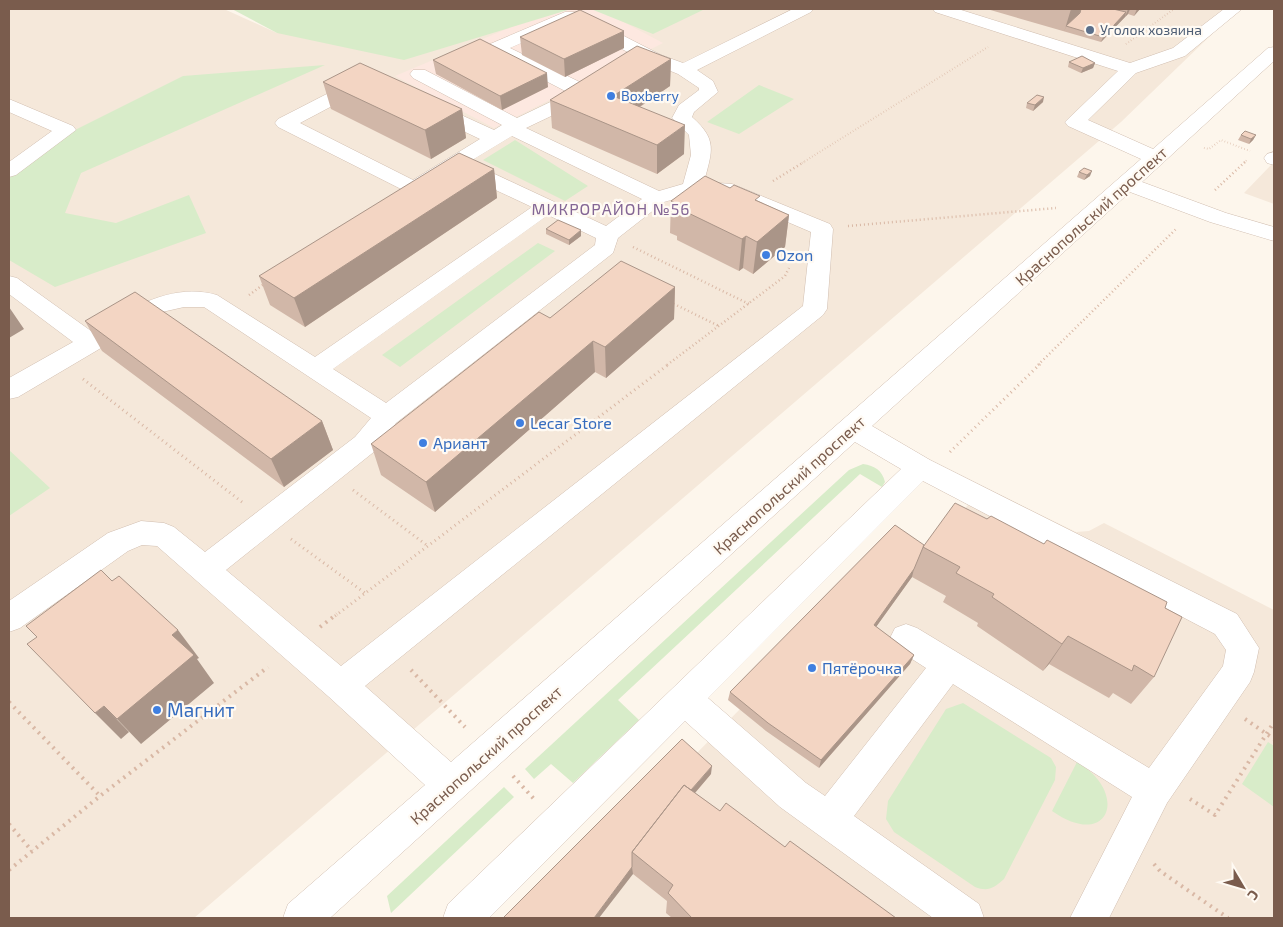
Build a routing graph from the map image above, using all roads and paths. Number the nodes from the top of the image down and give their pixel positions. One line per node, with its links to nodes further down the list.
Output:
1 (805, 9): 10 (street)
2 (941, 9): 8 (street)
3 (1174, 9): 8 (path)
4 (1234, 9): 9 (street)
5 (992, 44): 25 (path)
6 (1274, 52): 19 (street, Краснопольский проспект)
7 (655, 59): 10 (street); 12 (street); 15 (street)
8 (1105, 59): 9 (street)
9 (1130, 69): 20 (street)
10 (684, 70): 24 (street)
11 (419, 74): 18 (street)
12 (620, 76)
13 (377, 84): 21 (street)
14 (602, 84): 15 (street)
15 (584, 93): 18 (street)
16 (413, 100): 18 (street)
17 (9, 105): 22 (street)
18 (507, 131): 21 (street); 26 (street)
19 (1178, 139): 20 (street, Краснопольский проспект); 29 (path)
20 (1156, 158): 23 (street, Краснопольский проспект)
21 (455, 163): 27 (street)
22 (9, 171)
23 (1127, 183): 29 (street); 44 (street, Краснопольский проспект)
24 (692, 188): 25 (street); 26 (street)
25 (747, 197): 30 (street)
26 (657, 198): 32 (street)
27 (546, 207): 32 (street); 41 (street)
28 (1060, 208): 30 (path)
29 (1194, 211): 31 (street); 45 (path)
30 (822, 229): 36 (path); 55 (street)
31 (1274, 234)
32 (608, 235): 36 (path); 43 (street)
33 (9, 283): 39 (street)
34 (266, 283): 37 (path)
35 (666, 300): 38 (path)
36 (749, 304): 38 (path)
37 (225, 310): 39 (street); 41 (street)
38 (719, 326): 48 (path)
39 (89, 342): 40 (street)
40 (58, 360): 42 (street); 47 (path)
41 (316, 369): 43 (street)
42 (9, 390)
43 (387, 416): 46 (street)
44 (853, 428): 45 (street); 59 (street, Краснопольский проспект)
45 (920, 468): 56 (street); 61 (street)
46 (328, 472): 47 (street); 48 (path)
47 (266, 521): 49 (street); 50 (path)
48 (428, 546): 50 (path)
49 (206, 569): 51 (street); 53 (street)
50 (365, 593): 53 (path)
51 (9, 618)
52 (906, 638): 54 (street)
53 (294, 646): 55 (street); 60 (path)
54 (949, 664): 61 (street); 62 (street)
55 (342, 686): 59 (street)
56 (685, 699): 62 (street); 68 (street)
57 (9, 702): 60 (path)
58 (1274, 722): 61 (path)
59 (450, 786): 67 (street, Краснопольский проспект)
60 (100, 796): 64 (path)
61 (1168, 796): 70 (street)
62 (828, 821): 69 (street)
63 (9, 824): 64 (path)
64 (32, 851): 66 (path)
65 (1148, 856): 71 (path)
66 (9, 870)
67 (302, 918)
68 (462, 918)
69 (965, 918)
70 (1089, 918)
71 (1228, 918)

